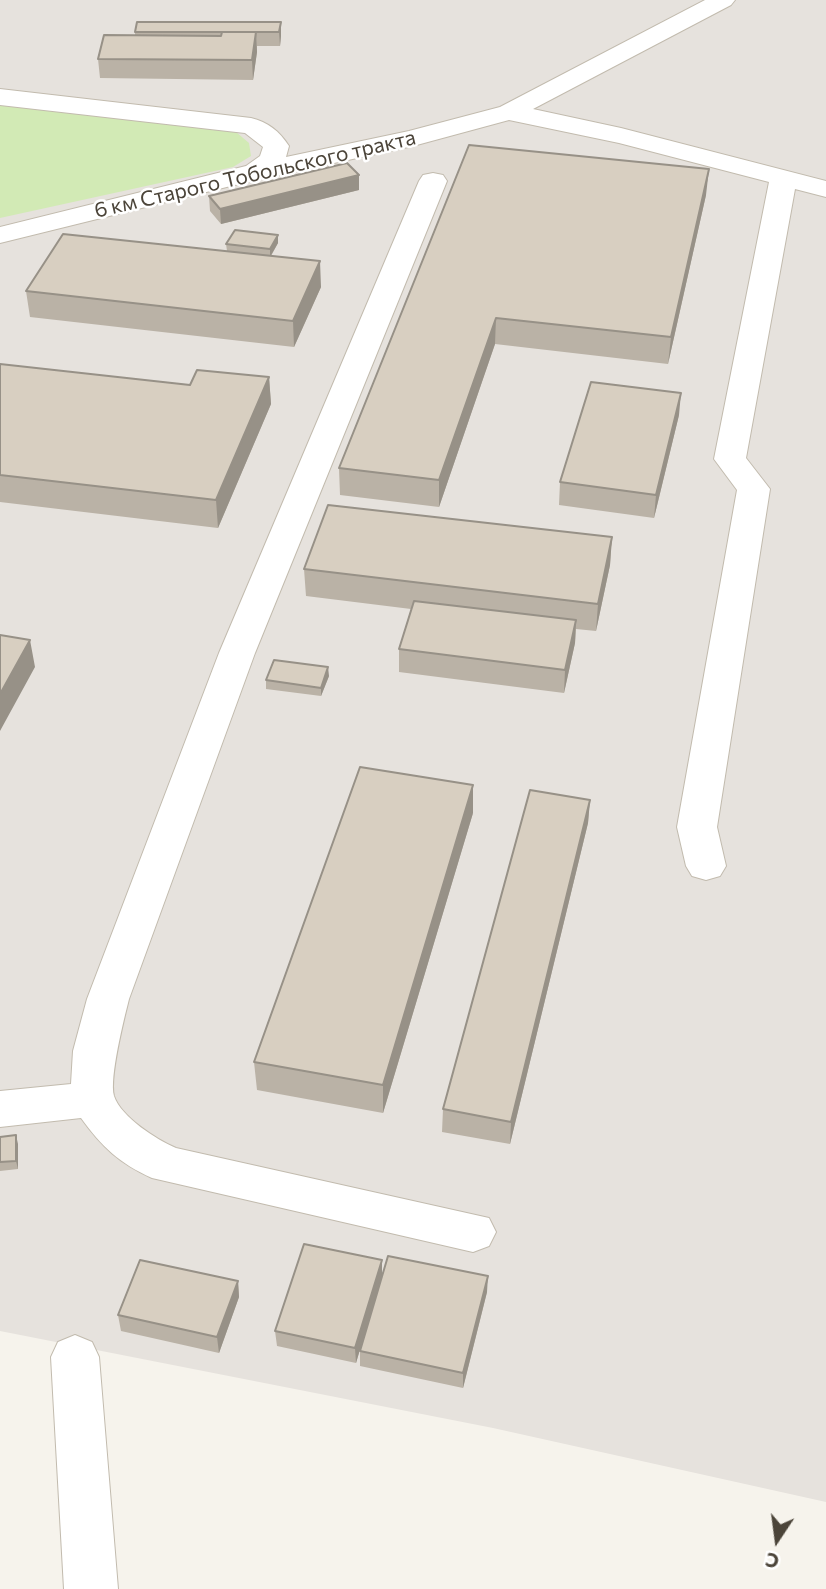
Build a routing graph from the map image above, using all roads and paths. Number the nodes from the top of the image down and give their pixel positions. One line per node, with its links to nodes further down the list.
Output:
1 (723, 0): 3 (street, 6 км Старого Тобольского тракта)
2 (0, 97): 4 (street)
3 (509, 111): 4 (street, 6 км Старого Тобольского тракта); 5 (street)
4 (256, 172): 8 (street, 6 км Старого Тобольского тракта)
5 (783, 178): 7 (street); 9 (street)
6 (433, 181): 10 (street)
7 (826, 189)
8 (0, 235)
9 (706, 866)
10 (92, 1099): 11 (street); 12 (street)
11 (0, 1109)
12 (473, 1232)
13 (75, 1357): 14 (street)
14 (92, 1589)

